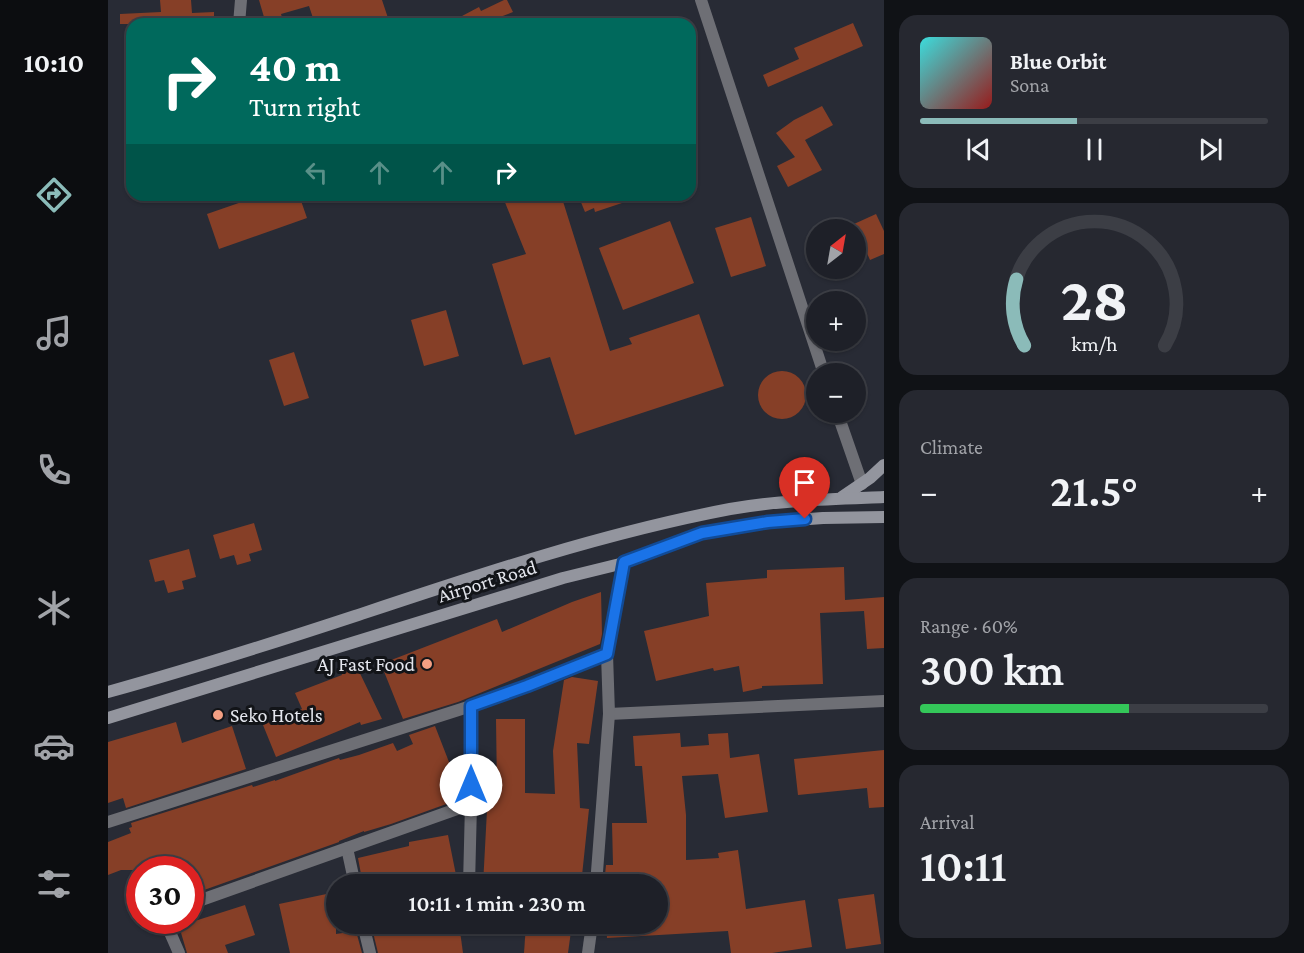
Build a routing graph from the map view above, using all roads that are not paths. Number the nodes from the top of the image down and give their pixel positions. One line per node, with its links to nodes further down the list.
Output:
1 (241, 0): 3 (street)
2 (700, 0): 4 (street)
3 (240, 18)
4 (820, 363)
5 (841, 423): 7 (street)
6 (884, 465): 7 (main road)
7 (862, 484): 9 (main road)
8 (884, 497): 9 (main road, Airport Road)
9 (839, 498): 13 (main road, Airport Road)
10 (884, 517): 11 (main road, Airport Road)
11 (624, 562): 12 (street); 17 (main road, Airport Road)
12 (607, 654): 15 (street); 16 (street)
13 (108, 692)
14 (884, 701): 16 (street)
15 (471, 706): 18 (street); 19 (street)
16 (609, 714): 23 (street)
17 (108, 718)
18 (471, 804): 20 (street); 22 (street)
19 (108, 822)
20 (346, 848): 21 (street); 24 (street)
21 (352, 874)
22 (469, 874)
23 (598, 874)
24 (204, 899)
25 (170, 934): 28 (street)
26 (365, 934): 29 (street)
27 (591, 934): 30 (street)
28 (178, 953)
29 (370, 953)
30 (588, 953)

